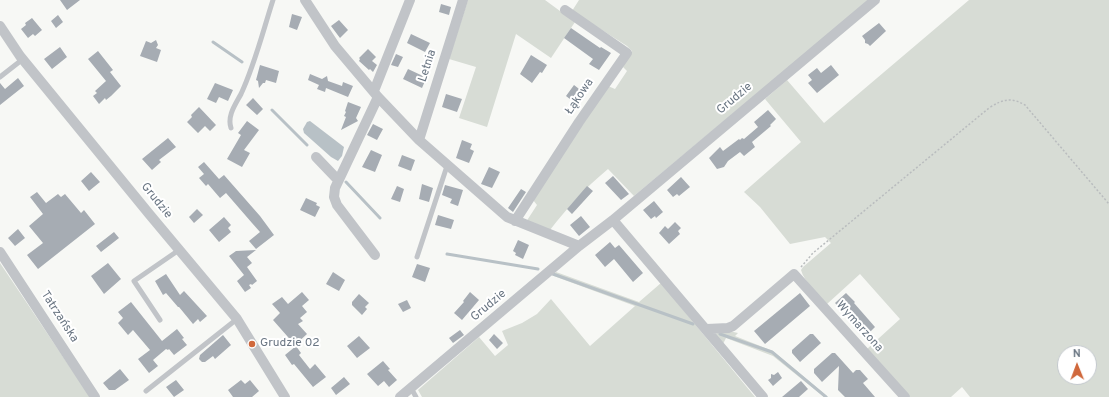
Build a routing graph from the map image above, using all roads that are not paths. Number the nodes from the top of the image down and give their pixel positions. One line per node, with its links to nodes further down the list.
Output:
1 (273, 0): 12 (lane)
2 (305, 0): 6 (street)
3 (410, 0): 11 (street)
4 (463, 0): 13 (street, Letnia)
5 (875, 0): 17 (street, Grudzie)
6 (312, 4): 11 (street)
7 (565, 10): 18 (street, Łąkowa)
8 (0, 26): 9 (street, Grudzie)
9 (23, 59): 10 (lane); 20 (street, Grudzie)
10 (0, 77)
11 (376, 94): 13 (street); 16 (street)
12 (231, 128)
13 (419, 140): 15 (street)
14 (316, 157): 16 (street)
15 (447, 166): 18 (street); 23 (lane)
16 (338, 180): 22 (street)
17 (614, 220): 19 (street, Grudzie); 26 (street)
18 (515, 221): 19 (street)
19 (580, 246): 28 (street, Grudzie)
20 (179, 250): 24 (street, Grudzie); 25 (lane)
21 (0, 252): 29 (street, Tatrzańska)
22 (375, 255)
23 (417, 257)
24 (237, 319): 27 (lane); 30 (street, Grudzie)
25 (160, 320)
26 (706, 329): 32 (street); 33 (street, Wymarzona)
27 (146, 391)
28 (413, 392): 31 (street, Grudzie)
29 (95, 397)
30 (285, 397)
31 (400, 397)
32 (763, 397)
33 (905, 397)

